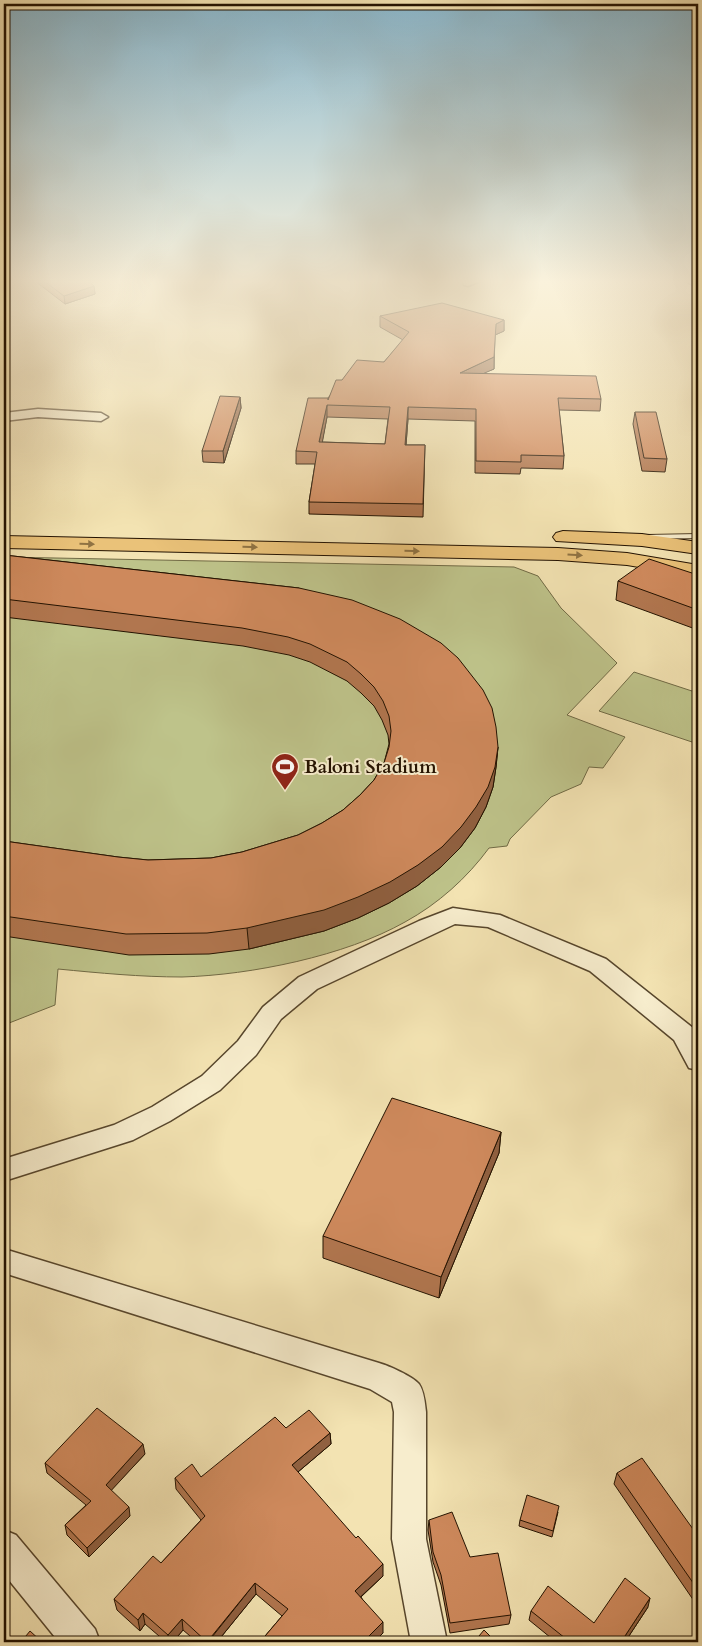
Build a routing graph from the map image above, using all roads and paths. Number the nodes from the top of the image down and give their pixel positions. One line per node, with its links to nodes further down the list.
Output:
1 (4, 417): 2 (street)
2 (101, 417)
3 (4, 528): 5 (main road)
4 (698, 536): 5 (lane)
5 (617, 538): 7 (main road)
6 (4, 542): 8 (main road, one-way to 8)
7 (698, 548)
8 (698, 570)
9 (666, 1019): 10 (street); 11 (street); 12 (street)
10 (698, 1028)
11 (698, 1061)
12 (4, 1170)
13 (4, 1261): 16 (street)
14 (4, 1547): 15 (street)
15 (82, 1642)
16 (430, 1642)

